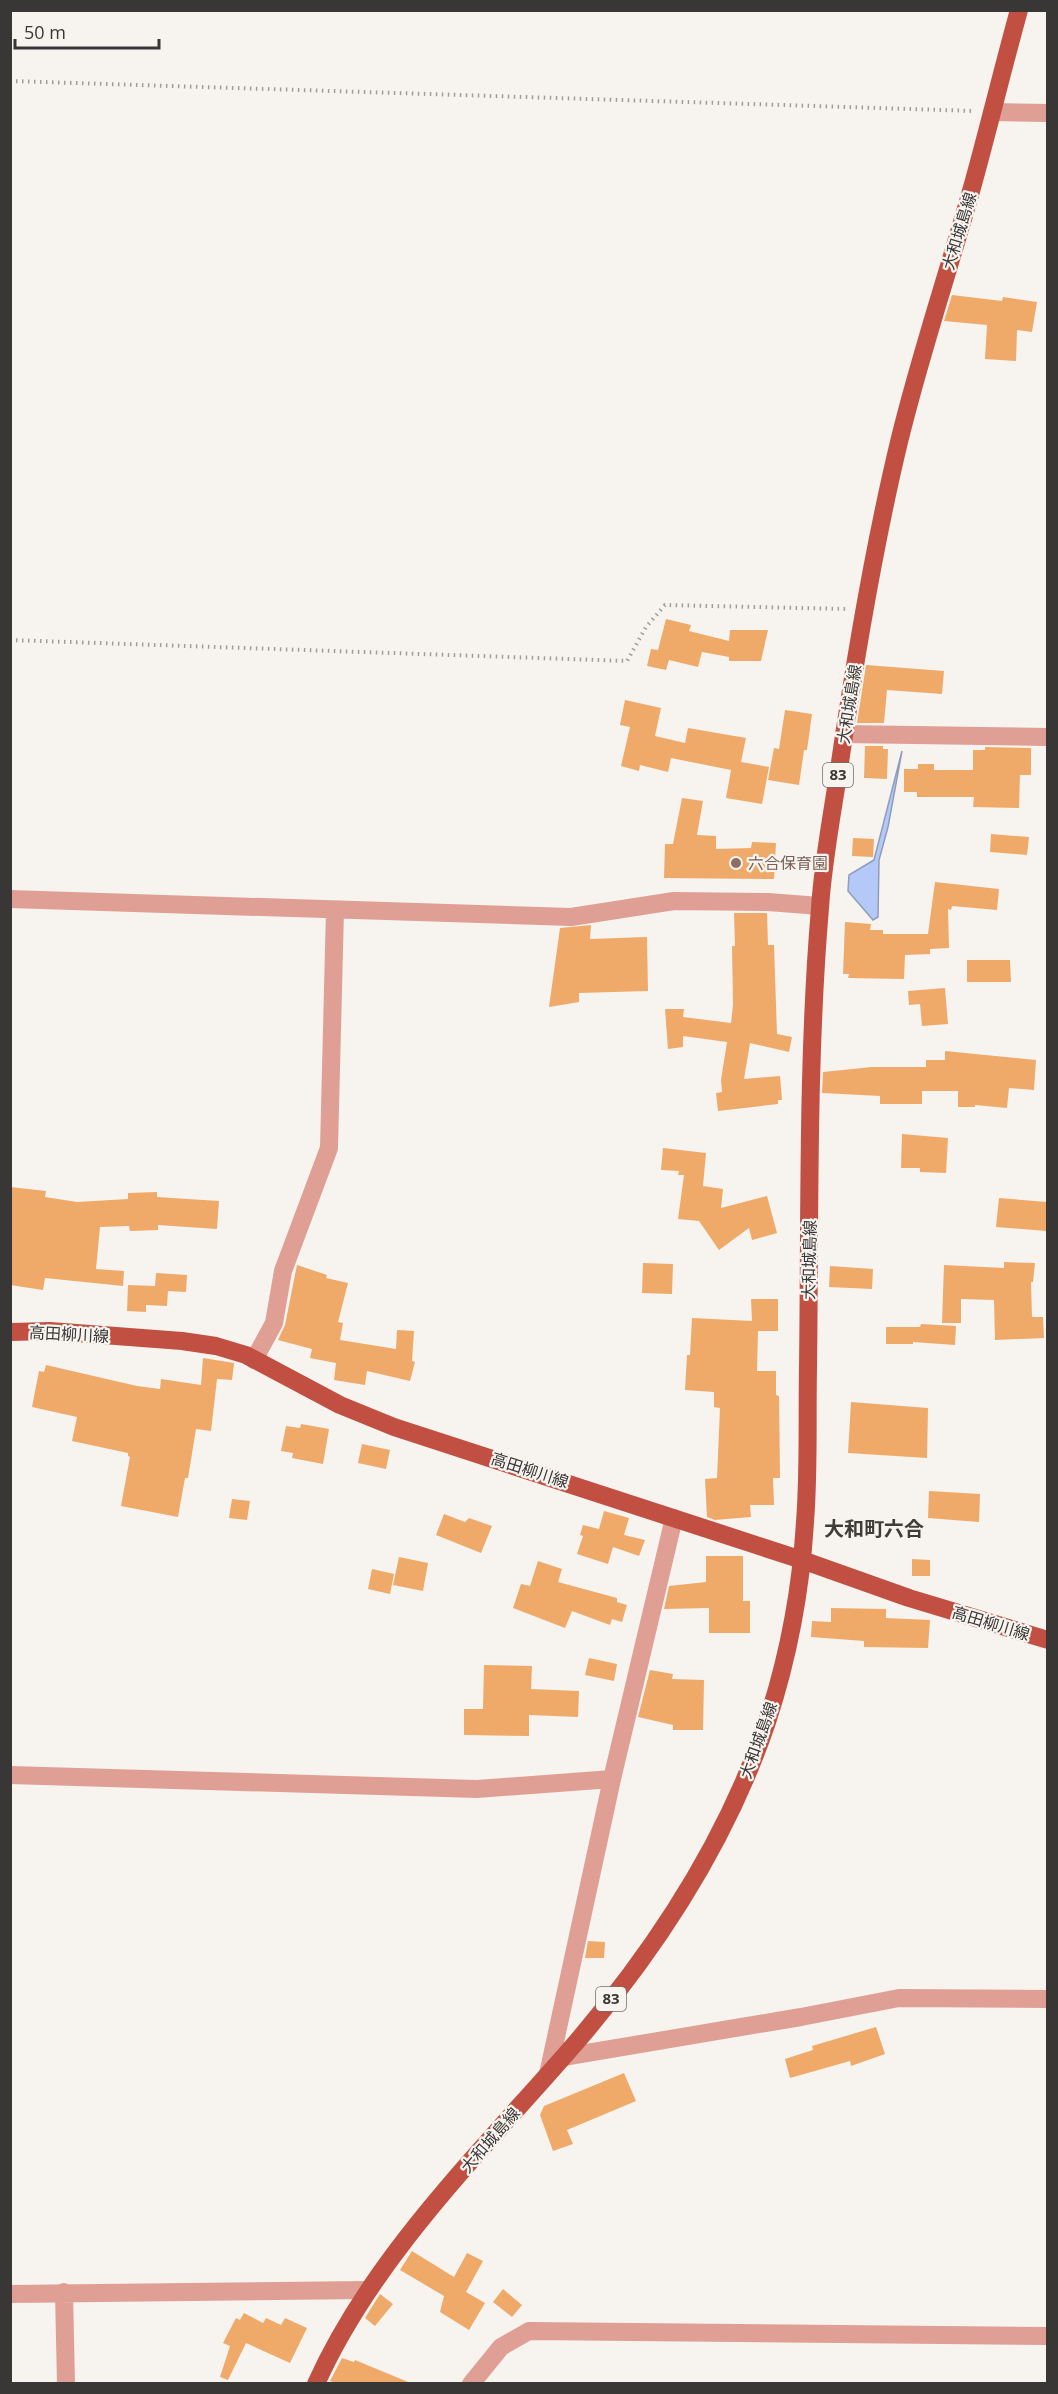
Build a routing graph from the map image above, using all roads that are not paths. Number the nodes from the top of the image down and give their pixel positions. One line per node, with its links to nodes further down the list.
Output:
1 (1019, 10): 2 (main road, 大和城島線 / 83)
2 (992, 112): 3 (street); 4 (main road, 大和城島線 / 83)
3 (1047, 113)
4 (844, 734): 5 (street); 7 (main road, 大和城島線 / 83)
5 (1047, 737)
6 (10, 899): 8 (street)
7 (820, 906): 8 (street); 12 (main road, 大和城島線 / 83)
8 (335, 910): 10 (street)
9 (10, 1332): 10 (main road, 高田柳川線)
10 (254, 1360): 11 (main road, 高田柳川線)
11 (674, 1518): 12 (main road, 高田柳川線); 15 (street)
12 (802, 1560): 13 (main road, 高田柳川線); 17 (main road, 大和城島線 / 83)
13 (1047, 1640)
14 (10, 1774): 15 (street)
15 (612, 1779): 18 (street)
16 (1047, 1999): 17 (street)
17 (563, 2057): 18 (main road, 大和城島線 / 83)
18 (548, 2074): 19 (main road, 大和城島線 / 83)
19 (367, 2290): 20 (street); 24 (main road, 大和城島線 / 83)
20 (64, 2292): 21 (street); 23 (street)
21 (10, 2294)
22 (1047, 2336): 25 (street)
23 (66, 2384)
24 (316, 2384)
25 (471, 2384)

